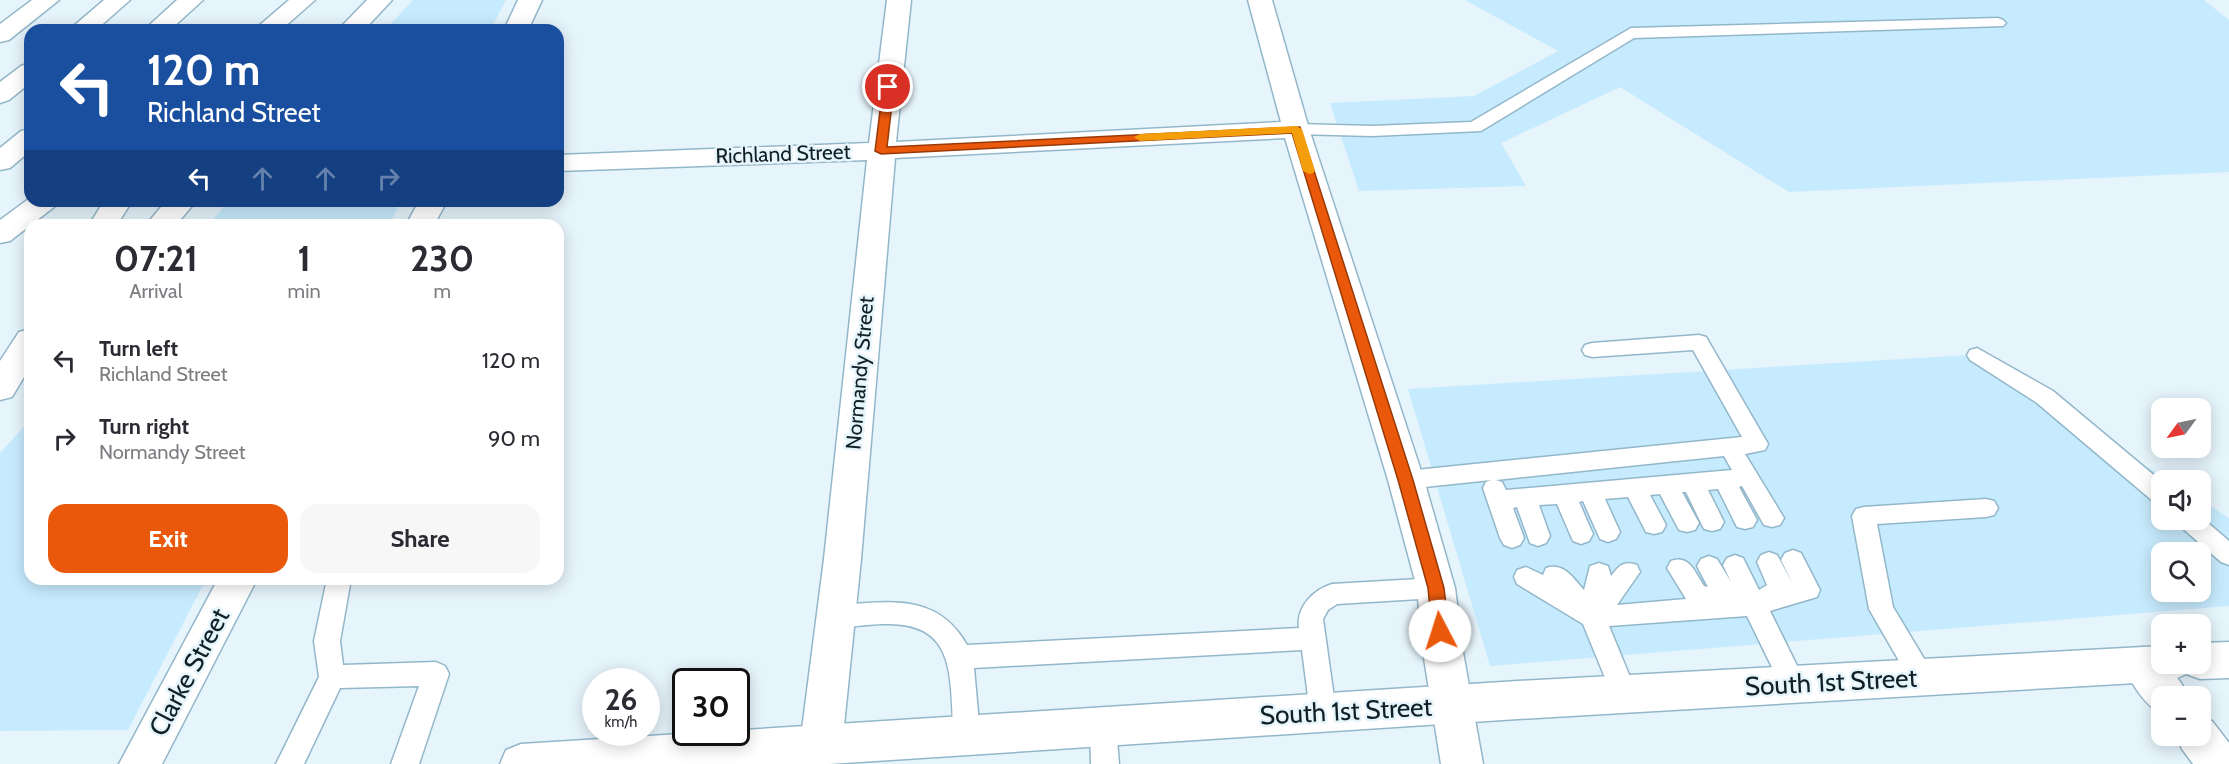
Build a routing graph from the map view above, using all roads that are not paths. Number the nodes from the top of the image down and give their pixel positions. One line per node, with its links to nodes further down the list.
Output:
1 (47, 0): 17 (main road)
2 (118, 0): 10 (main road)
3 (191, 0): 11 (main road)
4 (270, 0): 12 (main road)
5 (303, 0): 13 (main road)
6 (380, 0): 14 (main road)
7 (530, 0): 15 (main road)
8 (899, 0): 22 (main road, Normandy Street)
9 (1260, 0): 20 (main road)
10 (88, 24)
11 (163, 24)
12 (247, 24)
13 (273, 24)
14 (356, 24)
15 (519, 24)
16 (1998, 24): 20 (lane)
17 (0, 35)
18 (24, 76): 19 (main road)
19 (0, 95)
20 (1296, 129): 22 (main road, Richland Street); 39 (main road)
21 (24, 142): 23 (main road)
22 (881, 151): 24 (main road, Richland Street); 72 (main road, Normandy Street)
23 (0, 162)
24 (564, 163)
25 (36, 207): 28 (main road)
26 (176, 207): 27 (main road)
27 (166, 219)
28 (0, 234)
29 (24, 350): 33 (main road)
30 (1592, 350): 35 (lane)
31 (1977, 355): 42 (lane)
32 (24, 370): 34 (main road)
33 (0, 388)
34 (0, 396)
35 (1730, 447): 36 (lane); 37 (lane)
36 (1488, 471): 39 (lane); 47 (lane)
37 (1748, 477): 38 (lane); 49 (lane)
38 (1724, 479): 40 (lane); 50 (lane)
39 (1406, 480): 70 (main road)
40 (1693, 482): 41 (lane); 51 (lane)
41 (1667, 485): 43 (lane); 52 (lane)
42 (2151, 487)
43 (1635, 488): 44 (lane); 53 (lane)
44 (1590, 492): 45 (lane); 55 (lane)
45 (1564, 494): 46 (lane); 56 (lane)
46 (1525, 498): 47 (lane); 57 (lane)
47 (1498, 500): 58 (lane)
48 (1986, 508): 80 (lane)
49 (1772, 518)
50 (1745, 520)
51 (1712, 522)
52 (1687, 523)
53 (1654, 525)
54 (2201, 530): 59 (lane)
55 (1608, 532)
56 (1581, 534)
57 (1538, 536)
58 (1512, 538)
59 (2229, 555)
60 (1781, 561): 71 (lane)
61 (1735, 565): 71 (lane)
62 (1709, 566): 71 (lane)
63 (1679, 568): 71 (lane)
64 (1628, 572): 73 (lane)
65 (1599, 573): 73 (lane)
66 (1556, 575): 73 (lane)
67 (1526, 577): 73 (lane)
68 (235, 585): 90 (main road, Clarke Street)
69 (338, 585): 79 (lane)
70 (1436, 588): 74 (lane); 83 (main road)
71 (1754, 605): 73 (lane); 81 (lane)
72 (837, 616): 75 (lane); 88 (main road, Normandy Street)
73 (1593, 617): 82 (lane)
74 (1311, 638): 75 (lane); 84 (lane)
75 (960, 657): 85 (lane)
76 (2229, 660): 77 (main road)
77 (2211, 661)
78 (2151, 664): 80 (main road, South 1st Street)
79 (332, 677): 91 (lane); 92 (lane)
80 (1922, 677): 81 (main road, South 1st Street)
81 (1793, 684): 82 (main road, South 1st Street)
82 (1624, 694): 83 (main road, South 1st Street)
83 (1450, 705): 84 (main road, South 1st Street); 94 (main road)
84 (1323, 712): 86 (main road, South 1st Street)
85 (967, 735): 86 (main road, South 1st Street); 88 (main road, South 1st Street)
86 (1104, 745)
87 (2205, 746): 95 (main road)
88 (819, 754): 89 (main road, South 1st Street)
89 (676, 759): 93 (main road, South 1st Street)
90 (140, 764)
91 (290, 764)
92 (405, 764)
93 (521, 764)
94 (1462, 764)
95 (2219, 764)

